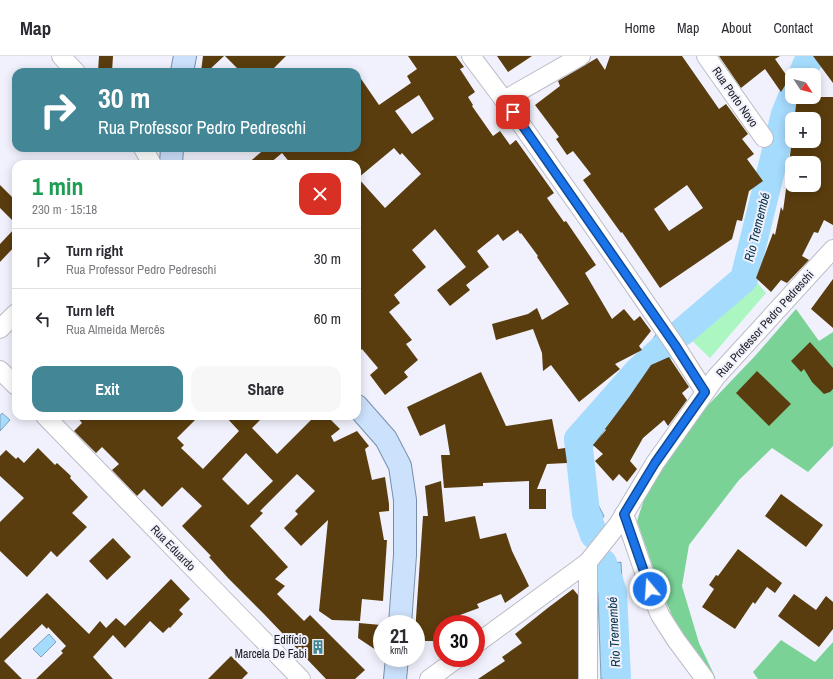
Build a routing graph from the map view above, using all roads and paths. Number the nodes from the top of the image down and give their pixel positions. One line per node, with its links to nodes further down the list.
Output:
1 (61, 56): 6 (street)
2 (185, 56): 7 (main road)
3 (471, 56): 8 (street)
4 (581, 56): 8 (street)
5 (706, 56): 9 (street, Rua Porto Novo)
6 (72, 68)
7 (183, 68)
8 (504, 100): 15 (street)
9 (764, 138)
10 (833, 249): 15 (street, Rua Professor Pedro Pedreschi)
11 (12, 317): 12 (street)
12 (0, 329)
13 (0, 370): 14 (street)
14 (12, 382)
15 (705, 392): 18 (street, Rua Professor Pedro Pedreschi)
16 (361, 411): 20 (main road)
17 (49, 420): 24 (street, Rua Eduardo)
18 (624, 514): 19 (street, Rua Professor Pedro Pedreschi); 28 (street)
19 (588, 562): 21 (street, Rua Professor Pedro Pedreschi); 27 (street)
20 (401, 615)
21 (485, 637)
22 (396, 667): 25 (main road)
23 (446, 667): 26 (street)
24 (301, 679)
25 (395, 679)
26 (429, 679)
27 (588, 679)
28 (706, 679)

